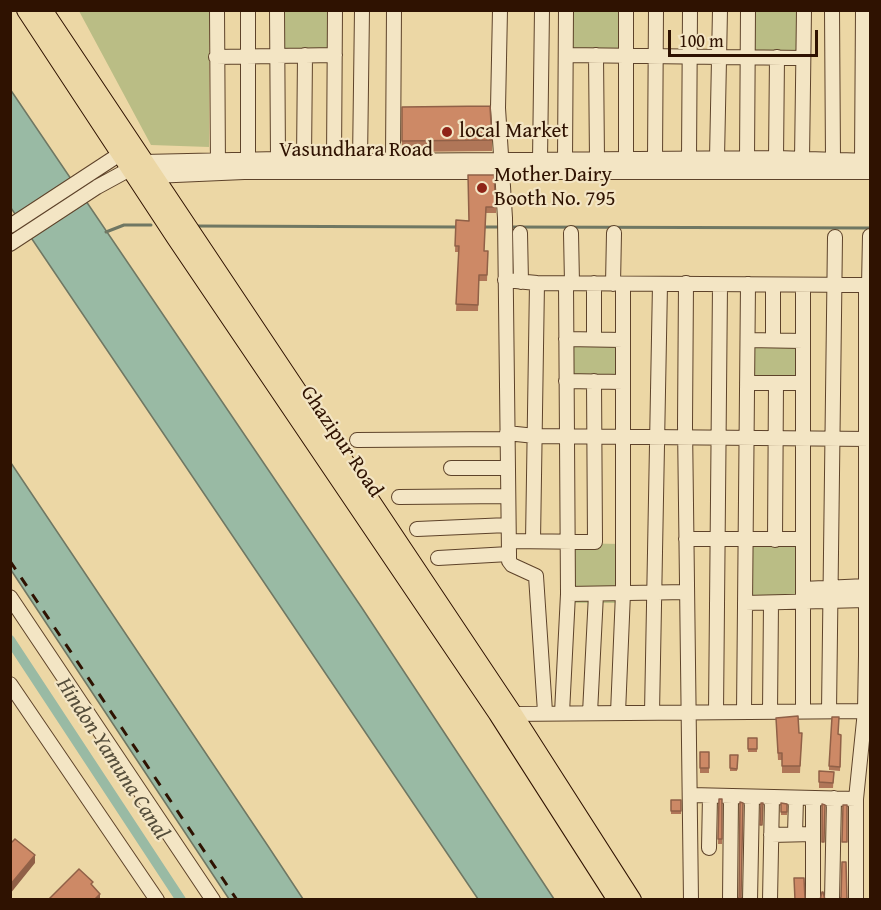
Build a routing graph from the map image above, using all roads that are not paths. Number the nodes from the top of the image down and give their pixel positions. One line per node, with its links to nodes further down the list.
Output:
1 (26, 10): 52 (main road, Ghazipur Road)
2 (42, 10): 52 (main road, Ghazipur Road)
3 (216, 10): 29 (street)
4 (248, 10): 24 (street)
5 (277, 10): 25 (street)
6 (335, 10): 21 (street)
7 (362, 10): 51 (street)
8 (394, 10): 40 (street)
9 (500, 10): 54 (street)
10 (542, 10): 47 (street)
11 (566, 10): 22 (street)
12 (626, 10): 26 (street)
13 (656, 10): 27 (street)
14 (690, 10): 28 (street)
15 (720, 10): 30 (street)
16 (748, 10): 31 (street)
17 (804, 10): 33 (street)
18 (832, 10): 44 (street)
19 (863, 10): 34 (street)
20 (304, 55): 21 (street); 25 (street); 45 (street)
21 (335, 55): 46 (street)
22 (566, 55): 23 (street); 48 (street)
23 (596, 55): 26 (street); 49 (street)
24 (248, 56): 25 (street); 29 (street); 38 (street)
25 (277, 56): 39 (street)
26 (626, 56): 27 (street); 50 (street)
27 (656, 56): 28 (street); 41 (street)
28 (690, 56): 30 (street); 35 (street)
29 (216, 57): 55 (street)
30 (720, 57): 31 (street); 36 (street)
31 (748, 57): 32 (street); 42 (street)
32 (777, 57): 33 (street); 37 (street)
33 (803, 58): 43 (street)
34 (867, 111): 53 (street)
35 (689, 158): 36 (street, Vasundhara Road); 41 (street, Vasundhara Road)
36 (717, 158): 42 (street, Vasundhara Road)
37 (776, 158): 42 (street, Vasundhara Road); 43 (street, Vasundhara Road)
38 (248, 159): 39 (street, Vasundhara Road); 55 (street, Vasundhara Road)
39 (278, 159): 45 (street, Vasundhara Road)
40 (393, 159): 51 (street, Vasundhara Road); 54 (street, Vasundhara Road)
41 (656, 159): 50 (street, Vasundhara Road)
42 (747, 159)
43 (802, 159): 44 (street, Vasundhara Road)
44 (833, 159): 53 (street, Vasundhara Road)
45 (304, 160): 46 (street, Vasundhara Road)
46 (334, 160): 51 (street, Vasundhara Road)
47 (540, 160): 48 (street, Vasundhara Road); 54 (street, Vasundhara Road)
48 (565, 160): 49 (street, Vasundhara Road)
49 (597, 160): 50 (street, Vasundhara Road)
50 (626, 160)
51 (360, 161)
52 (136, 165): 55 (street, Vasundhara Road); 56 (street); 144 (main road, Ghazipur Road)
53 (868, 165): 54 (street, Vasundhara Road)
54 (501, 166): 55 (street, Vasundhara Road); 64 (street)
55 (218, 167)
56 (93, 181): 57 (street); 63 (street)
57 (10, 226)
58 (520, 233): 65 (street)
59 (572, 233): 67 (street)
60 (614, 233): 70 (street)
61 (870, 236): 77 (street)
62 (835, 237): 76 (street)
63 (10, 244)
64 (505, 280): 65 (street); 90 (street)
65 (521, 282): 66 (street)
66 (537, 283): 67 (street); 91 (street)
67 (569, 283): 69 (street); 78 (street)
68 (686, 283): 71 (street); 73 (street); 96 (street)
69 (594, 284): 70 (street); 79 (street)
70 (618, 284): 71 (street); 80 (street)
71 (660, 284): 95 (street)
72 (748, 284): 73 (street); 74 (street); 81 (street)
73 (720, 285): 97 (street)
74 (773, 285): 75 (street); 82 (street)
75 (803, 285): 76 (street); 83 (street)
76 (834, 285): 77 (street); 101 (street)
77 (868, 285): 102 (street)
78 (566, 339): 79 (street); 84 (street)
79 (594, 339): 80 (street)
80 (623, 340): 86 (street)
81 (747, 340): 82 (street); 87 (street)
82 (773, 340): 83 (street)
83 (803, 341): 89 (street)
84 (566, 381): 85 (street); 92 (street)
85 (594, 381): 86 (street); 93 (street)
86 (623, 382): 94 (street)
87 (747, 383): 88 (street); 98 (street)
88 (776, 383): 89 (street); 99 (street)
89 (803, 383): 100 (street)
90 (507, 436): 91 (street); 103 (street); 105 (street)
91 (535, 436): 92 (street); 115 (street)
92 (566, 436): 93 (street); 116 (street)
93 (594, 437): 94 (street); 116 (street)
94 (622, 437): 95 (street); 120 (street)
95 (657, 437): 96 (street); 121 (street)
96 (685, 438): 97 (street); 110 (street)
97 (718, 438): 98 (street); 111 (street)
98 (747, 438): 99 (street); 112 (street)
99 (776, 438): 100 (street); 113 (street)
100 (803, 438): 101 (street); 114 (street)
101 (832, 438): 102 (street); 125 (street)
102 (868, 439): 122 (street)
103 (357, 440)
104 (451, 468): 105 (street)
105 (508, 468): 106 (street)
106 (508, 496): 107 (street); 108 (street)
107 (399, 497)
108 (508, 525): 109 (street); 117 (street)
109 (417, 529)
110 (686, 539): 111 (street); 119 (street)
111 (717, 539): 112 (street); 137 (street)
112 (746, 539): 113 (street); 128 (street)
113 (775, 540): 114 (street)
114 (803, 540): 126 (street)
115 (533, 542): 116 (street); 117 (street)
116 (566, 542): 123 (street)
117 (509, 547): 118 (street); 135 (street)
118 (438, 558)
119 (687, 592): 121 (street); 136 (street)
120 (623, 593): 121 (street); 124 (street); 142 (street)
121 (655, 593): 143 (street)
122 (866, 593): 125 (street); 130 (street)
123 (568, 594): 124 (street); 140 (street)
124 (596, 594): 141 (street)
125 (830, 595): 126 (street); 133 (street)
126 (803, 596): 129 (street); 132 (street)
127 (10, 597): 161 (street)
128 (745, 603): 129 (street); 138 (street)
129 (771, 603): 139 (street)
130 (868, 656): 134 (street)
131 (10, 684): 160 (street)
132 (803, 711): 133 (street); 139 (street)
133 (829, 711): 134 (street)
134 (868, 711): 153 (street)
135 (545, 712): 140 (street); 144 (street)
136 (688, 712): 137 (street); 143 (street); 145 (street)
137 (716, 712): 138 (street)
138 (744, 712): 139 (street)
139 (770, 712)
140 (562, 713): 141 (street)
141 (590, 713): 142 (street)
142 (618, 713): 143 (street)
143 (652, 713)
144 (505, 714): 162 (main road, Ghazipur Road); 163 (main road, Ghazipur Road)
145 (691, 795): 146 (street); 157 (street)
146 (710, 796): 147 (street); 158 (street)
147 (731, 797): 148 (street); 159 (street)
148 (752, 797): 149 (street); 166 (street)
149 (772, 797): 150 (street); 156 (street)
150 (796, 798): 151 (street); 154 (street)
151 (813, 798): 152 (street); 155 (street)
152 (834, 798): 153 (street); 169 (street)
153 (856, 799): 170 (street)
154 (795, 834): 155 (street); 156 (street)
155 (813, 834): 168 (street)
156 (771, 835): 167 (street)
157 (691, 848): 158 (street); 164 (street)
158 (709, 848): 159 (street)
159 (731, 849): 165 (street)
160 (157, 900)
161 (213, 900)
162 (617, 900)
163 (632, 900)
164 (691, 900)
165 (730, 900)
166 (750, 900)
167 (770, 900)
168 (813, 900)
169 (832, 900)
170 (856, 900)

